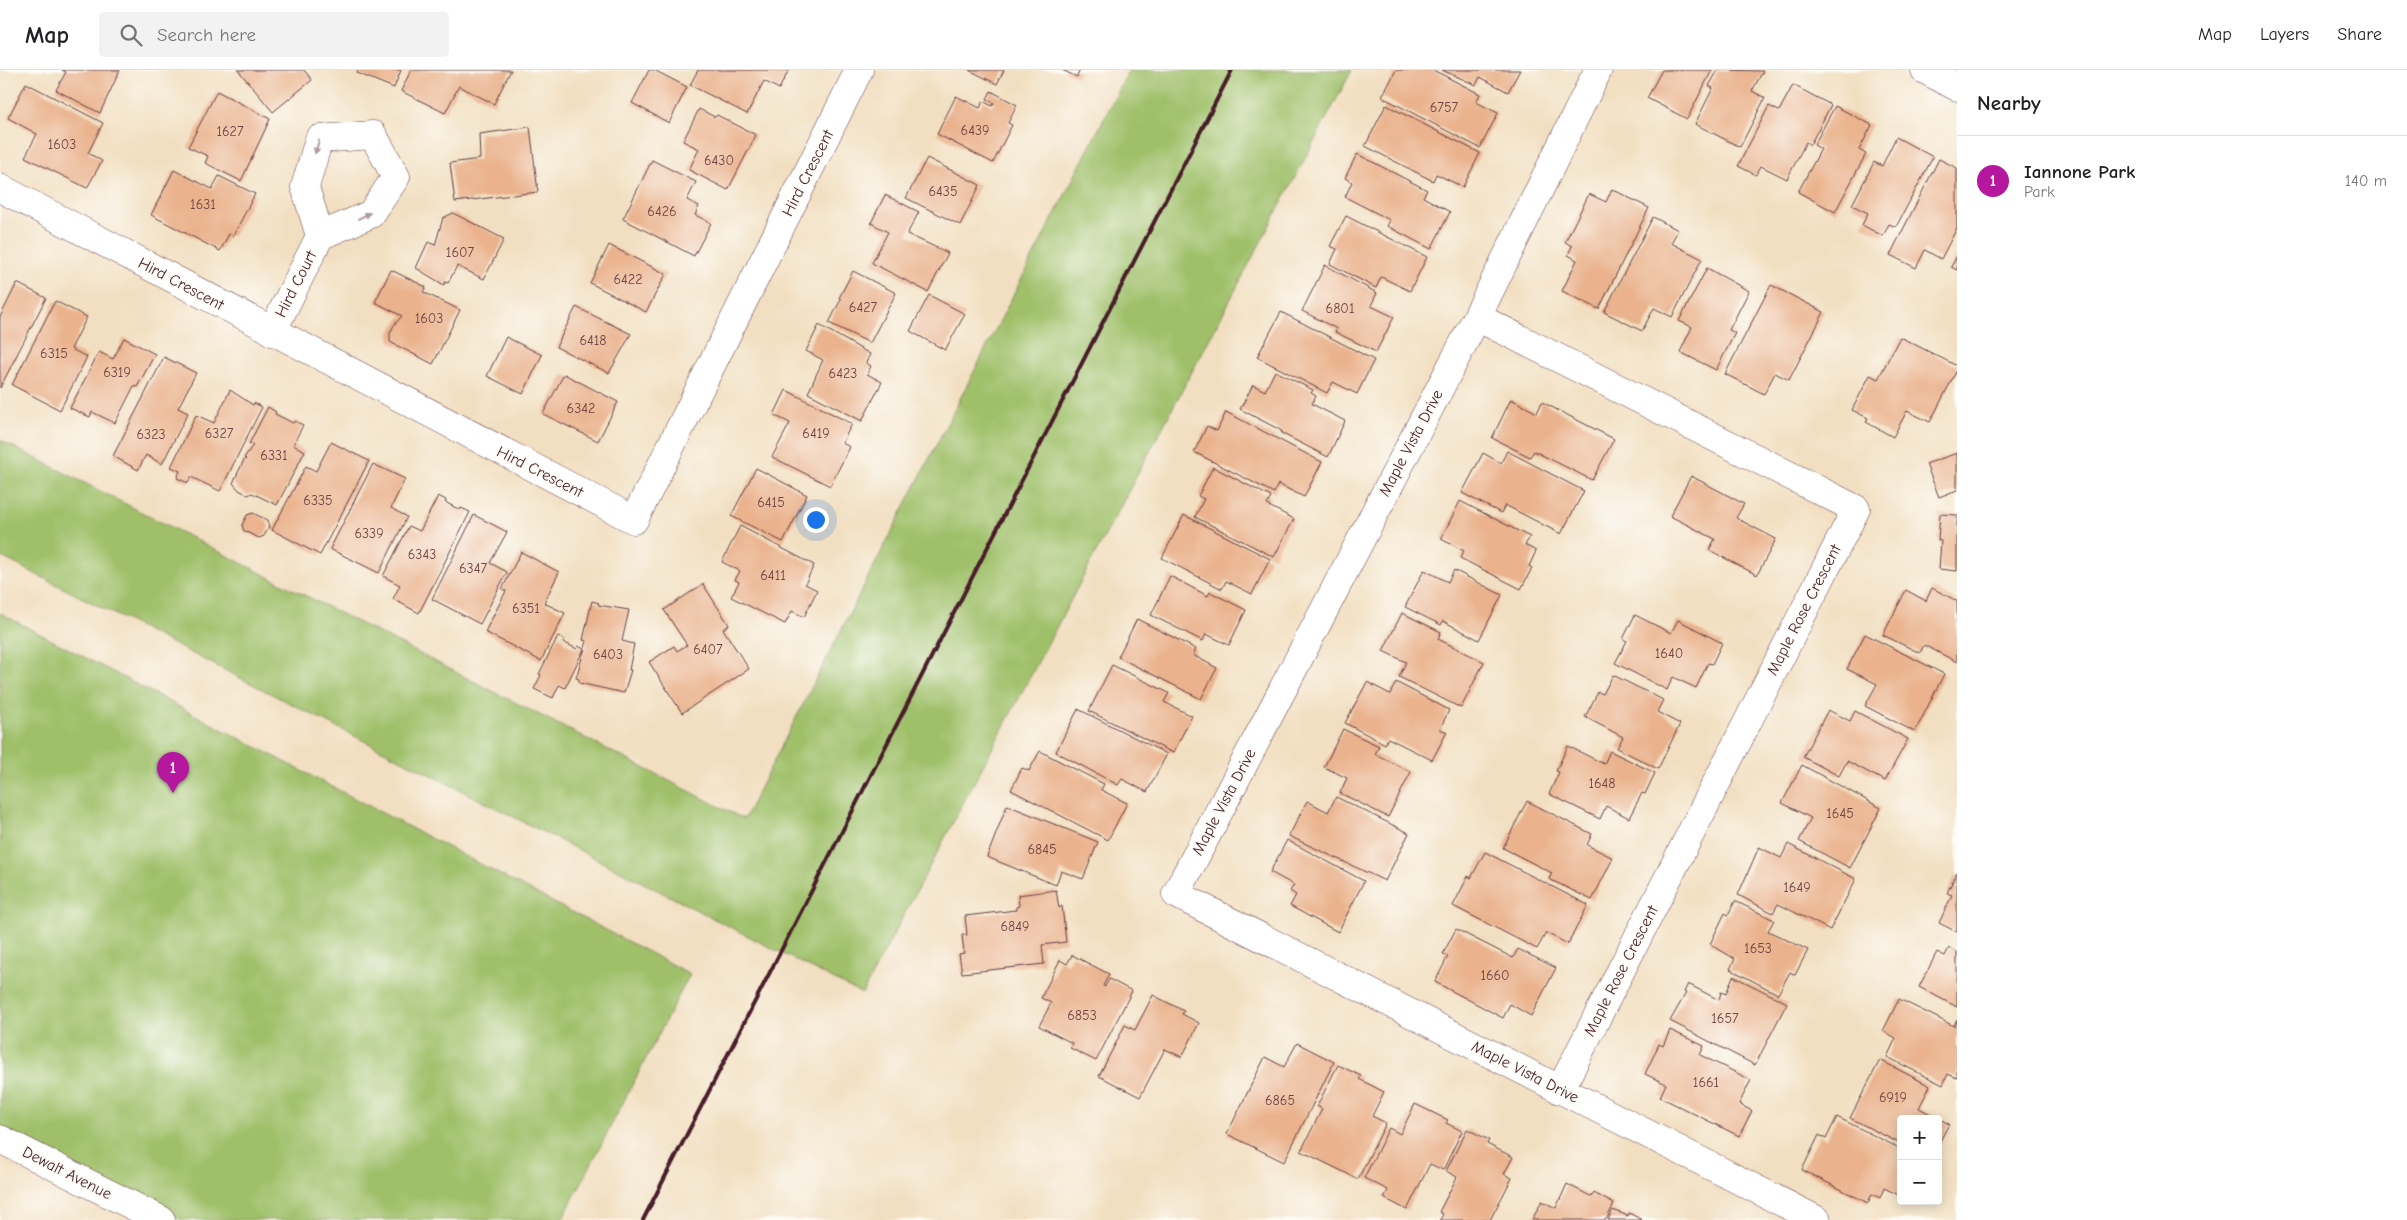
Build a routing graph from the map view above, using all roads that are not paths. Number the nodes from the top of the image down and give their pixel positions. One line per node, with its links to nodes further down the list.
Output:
1 (859, 70): 8 (street, Hird Crescent)
2 (1598, 70): 7 (street, Maple Vista Drive)
3 (1925, 70): 4 (street)
4 (1957, 87)
5 (0, 188): 8 (street, Hird Crescent)
6 (320, 236): 8 (street, Hird Court)
7 (1477, 317): 9 (street, Maple Rose Crescent); 9 (street, Maple Vista Drive)
8 (272, 332)
9 (1560, 1090): 12 (street, Maple Vista Drive)
10 (0, 1139): 11 (street, Dewalt Avenue)
11 (161, 1220)
12 (1817, 1220)

